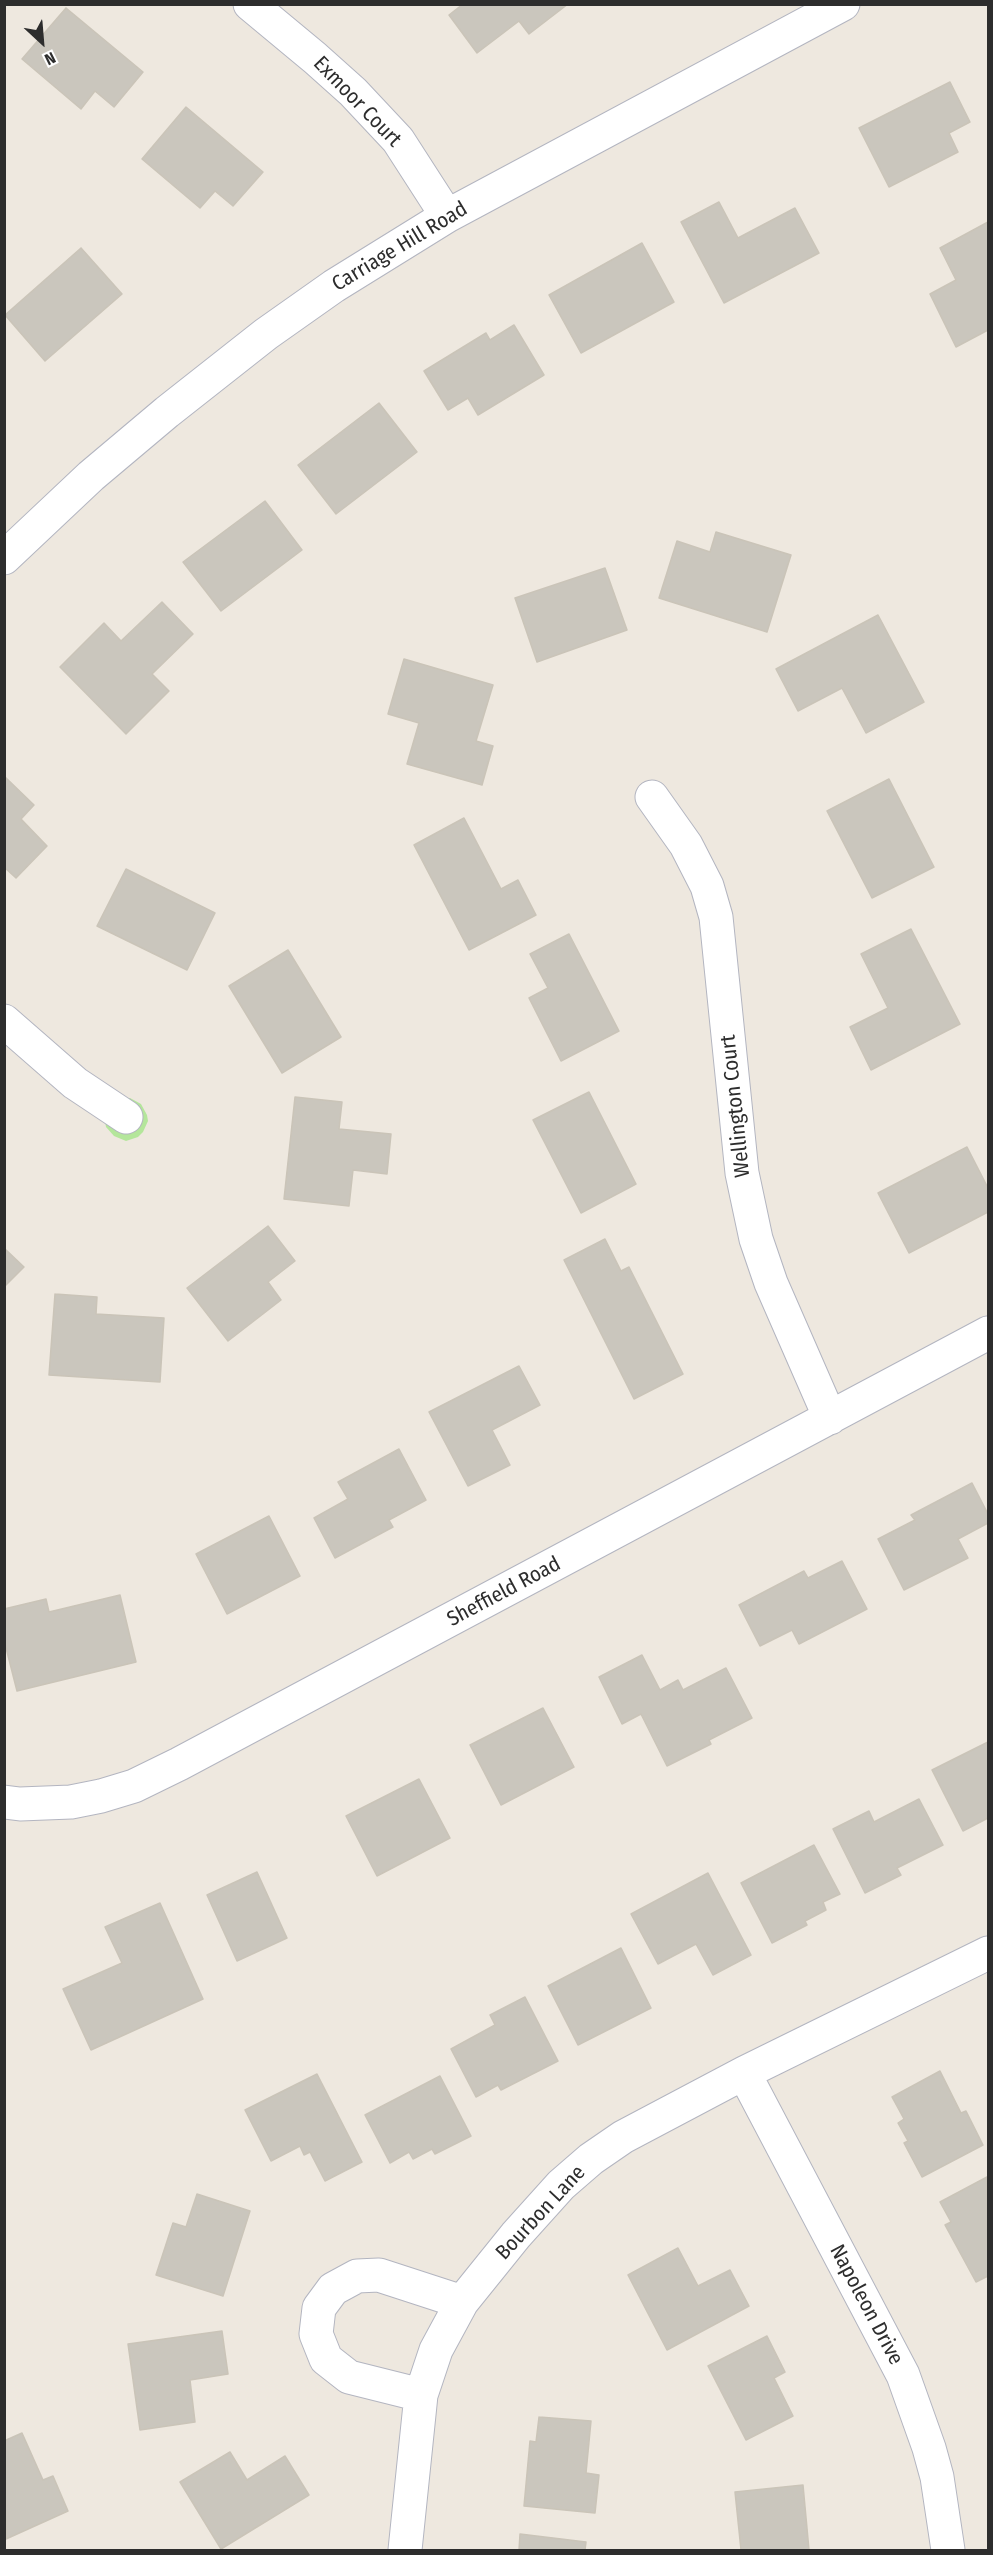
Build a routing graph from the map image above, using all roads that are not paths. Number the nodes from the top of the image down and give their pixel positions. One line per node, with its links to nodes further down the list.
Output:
1 (250, 4): 3 (street, Exmoor Court)
2 (843, 4): 3 (street, Carriage Hill Road)
3 (447, 216): 4 (street, Carriage Hill Road)
4 (4, 558)
5 (652, 797): 9 (street, Wellington Court)
6 (4, 1021): 7 (street)
7 (126, 1117)
8 (988, 1334): 9 (street, Sheffield Road)
9 (830, 1418): 10 (street, Sheffield Road)
10 (4, 1802)
11 (988, 1953): 12 (street, Bourbon Lane)
12 (744, 2073): 13 (street, Bourbon Lane); 16 (street, Napoleon Drive)
13 (462, 2302): 14 (street, Bourbon Lane); 14 (street)
14 (421, 2395): 15 (street, Bourbon Lane)
15 (405, 2550)
16 (948, 2550)

